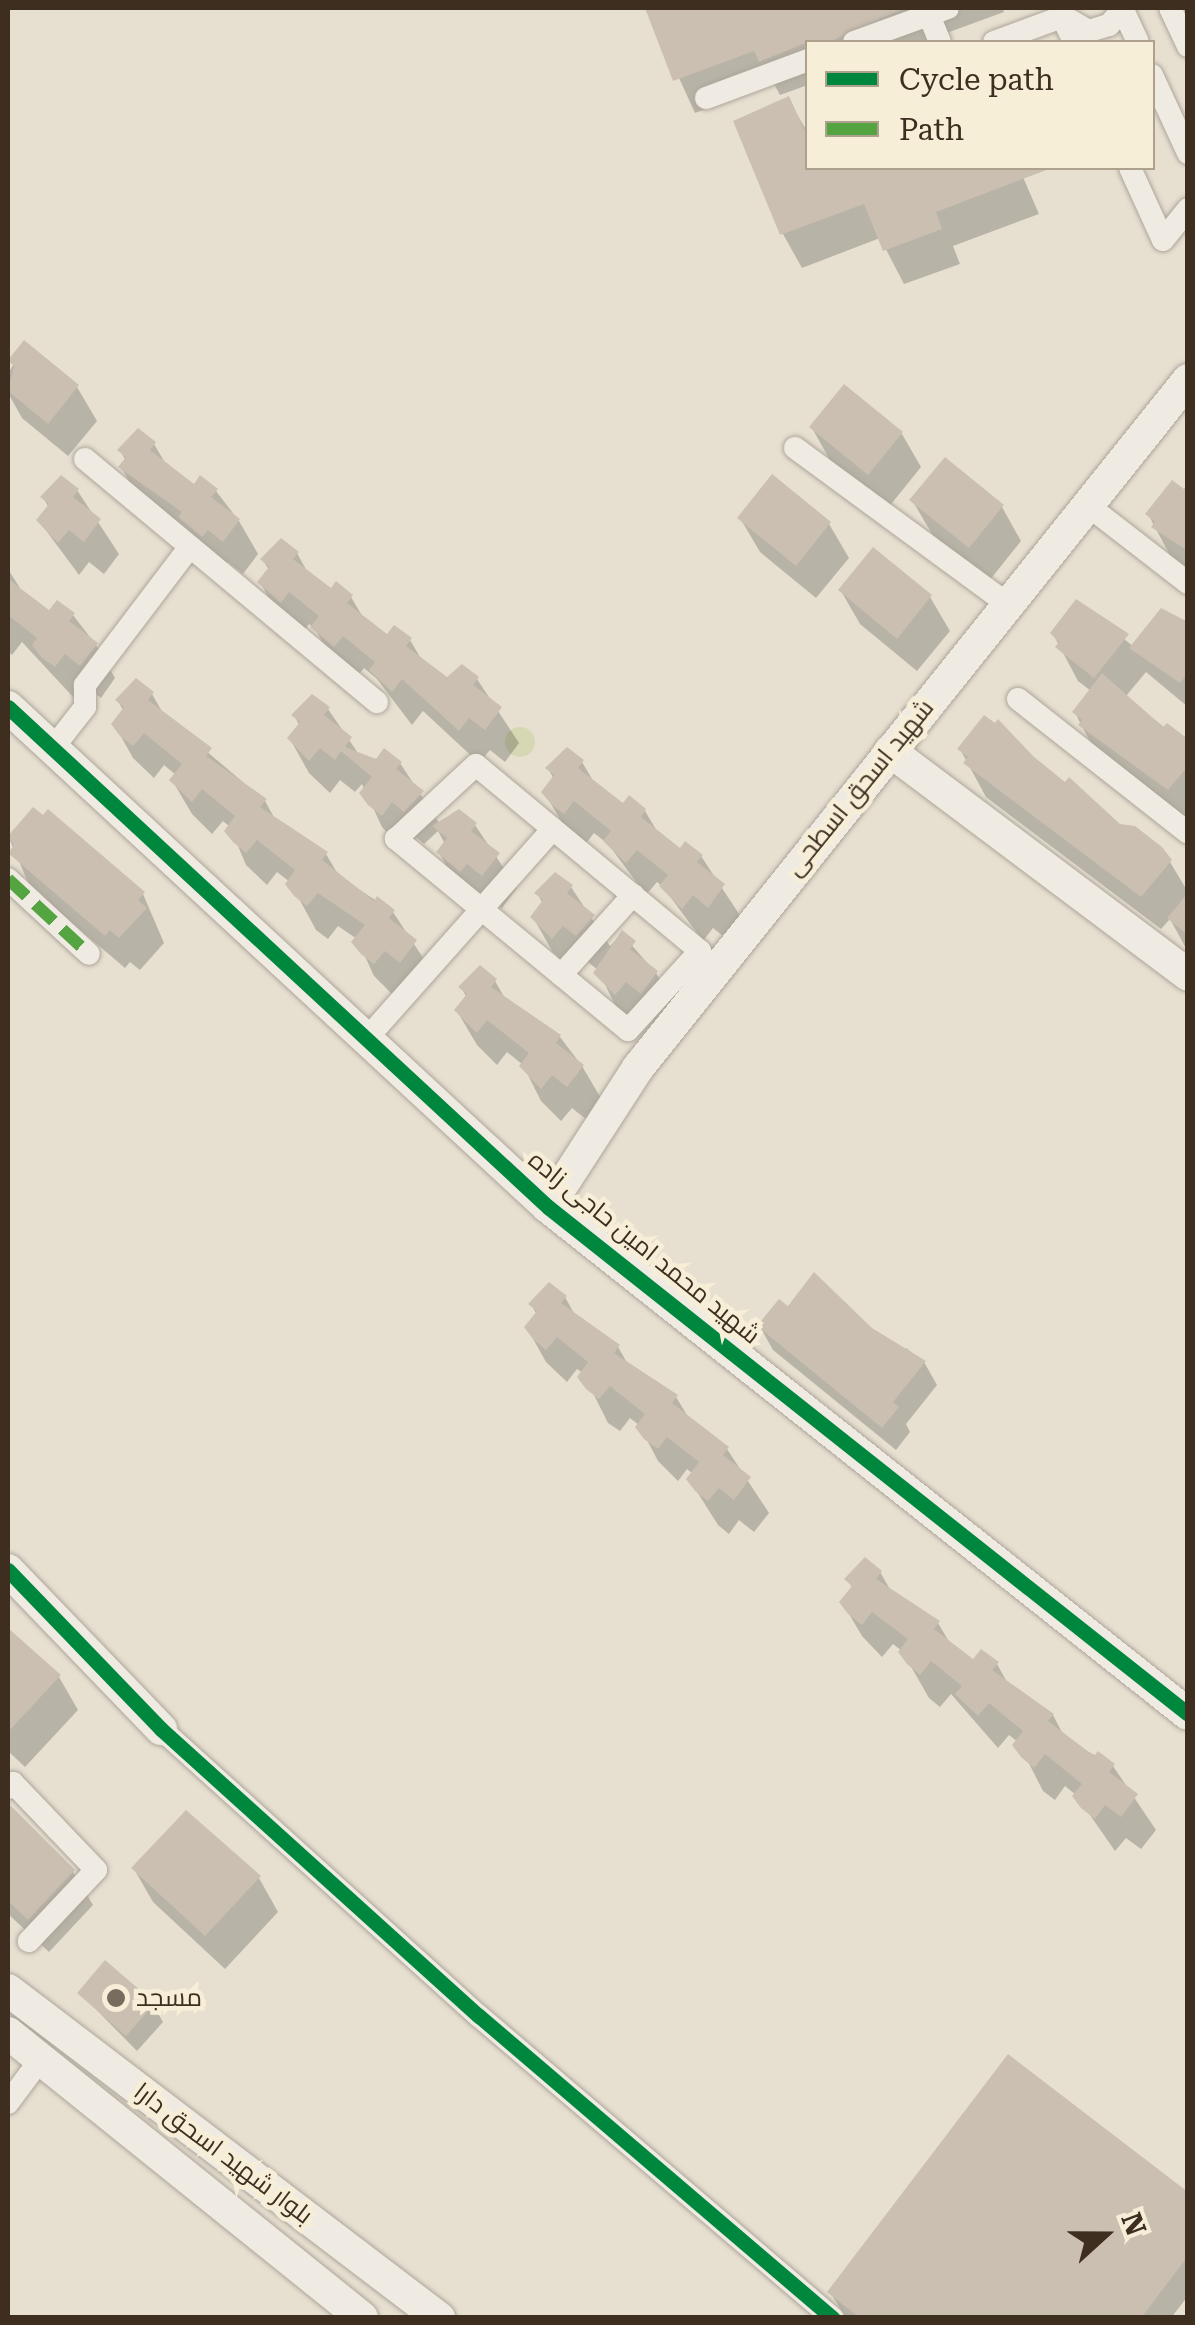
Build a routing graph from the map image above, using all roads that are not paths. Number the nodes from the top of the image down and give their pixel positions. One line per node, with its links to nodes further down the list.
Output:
1 (1170, 8): 10 (street)
2 (1124, 9): 4 (street); 9 (street)
3 (938, 11): 5 (street); 6 (street)
4 (1059, 12): 7 (street); 8 (street)
5 (859, 40)
6 (940, 40)
7 (998, 40)
8 (1073, 40)
9 (1137, 40)
10 (1188, 46)
11 (805, 61): 13 (street)
12 (1155, 82): 14 (street)
13 (706, 98)
14 (1188, 153)
15 (1131, 170): 16 (street)
16 (1188, 210)
17 (1188, 380): 20 (street, شهید اسحق اسطحی)
18 (794, 448): 23 (street)
19 (84, 459): 21 (street)
20 (1086, 504): 22 (street); 23 (street, شهید اسحق اسطحی)
21 (188, 548): 25 (street); 27 (street)
22 (1188, 583)
23 (1007, 604): 28 (street, شهید اسحق اسطحی)
24 (1018, 699): 30 (street)
25 (377, 702)
26 (8, 707): 27 (street, شهید محمد امین حاجی زاده)
27 (53, 748): 37 (street, شهید محمد امین حاجی زاده)
28 (890, 750): 36 (street); 38 (street, شهید اسحق اسطحی)
29 (553, 829): 32 (street); 33 (street); 33 (street)
30 (1188, 833)
31 (8, 879): 34 (street)
32 (633, 896): 35 (street); 35 (street)
33 (481, 914): 35 (street); 37 (street)
34 (89, 954)
35 (561, 976)
36 (1188, 976)
37 (369, 1036): 38 (street, شهید محمد امین حاجی زاده)
38 (548, 1207): 40 (street, شهید محمد امین حاجی زاده)
39 (8, 1570): 41 (street)
40 (1188, 1714)
41 (160, 1729): 51 (street)
42 (8, 1788): 43 (street)
43 (28, 1942)
44 (8, 1990): 50 (street, بلوار شهید اسحق دارا)
45 (8, 2033): 46 (street, بلوار شهید اسحق دارا)
46 (40, 2060): 47 (street); 48 (street, بلوار شهید اسحق دارا)
47 (8, 2103)
48 (326, 2303): 49 (street, بلوار شهید اسحق دارا)
49 (362, 2318)
50 (439, 2318)
51 (832, 2318)

